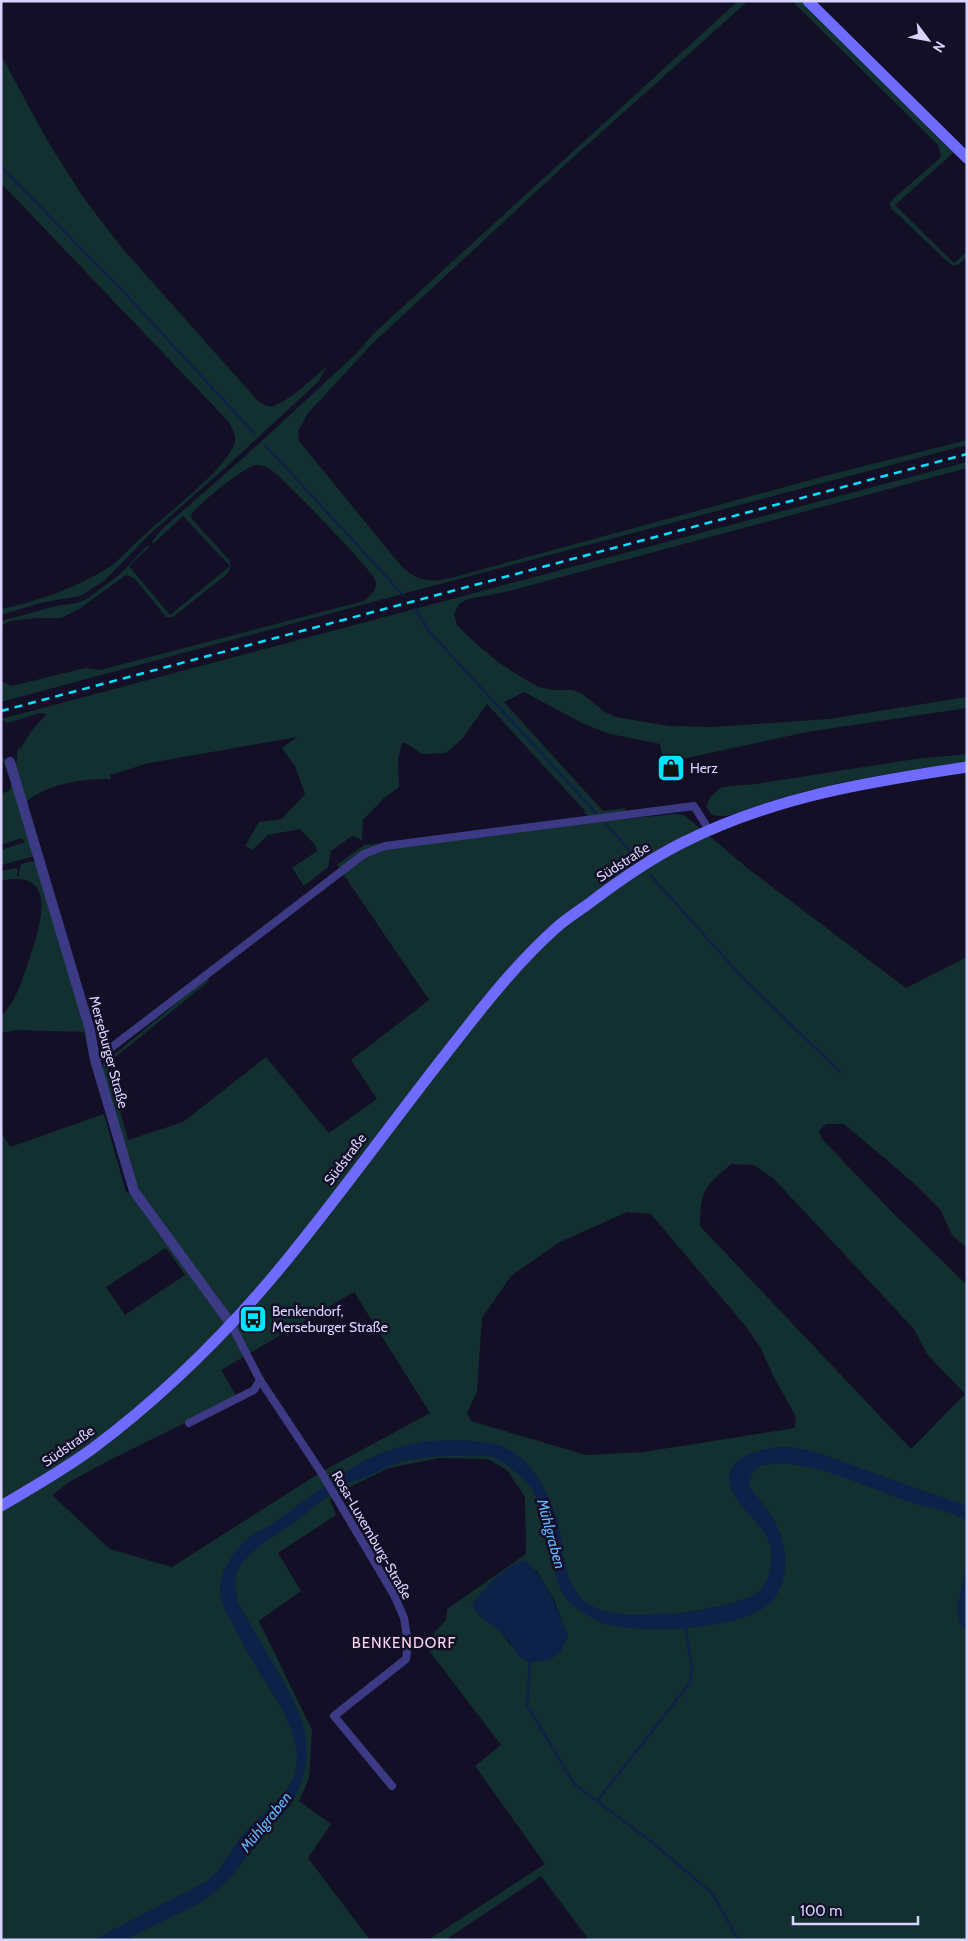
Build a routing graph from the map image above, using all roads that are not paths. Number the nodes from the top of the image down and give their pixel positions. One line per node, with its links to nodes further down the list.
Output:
1 (808, 1): 2 (main road)
2 (967, 158)
3 (10, 762): 6 (street, Merseburger Straße)
4 (967, 767): 5 (main road, Südstraße)
5 (708, 830): 6 (street); 7 (main road, Südstraße)
6 (95, 1060): 7 (street, Merseburger Straße)
7 (231, 1324): 8 (street, Rosa-Luxemburg-Straße); 10 (main road, Südstraße)
8 (260, 1380): 9 (street); 11 (street, Rosa-Luxemburg-Straße)
9 (189, 1423)
10 (1, 1506)
11 (392, 1786)

